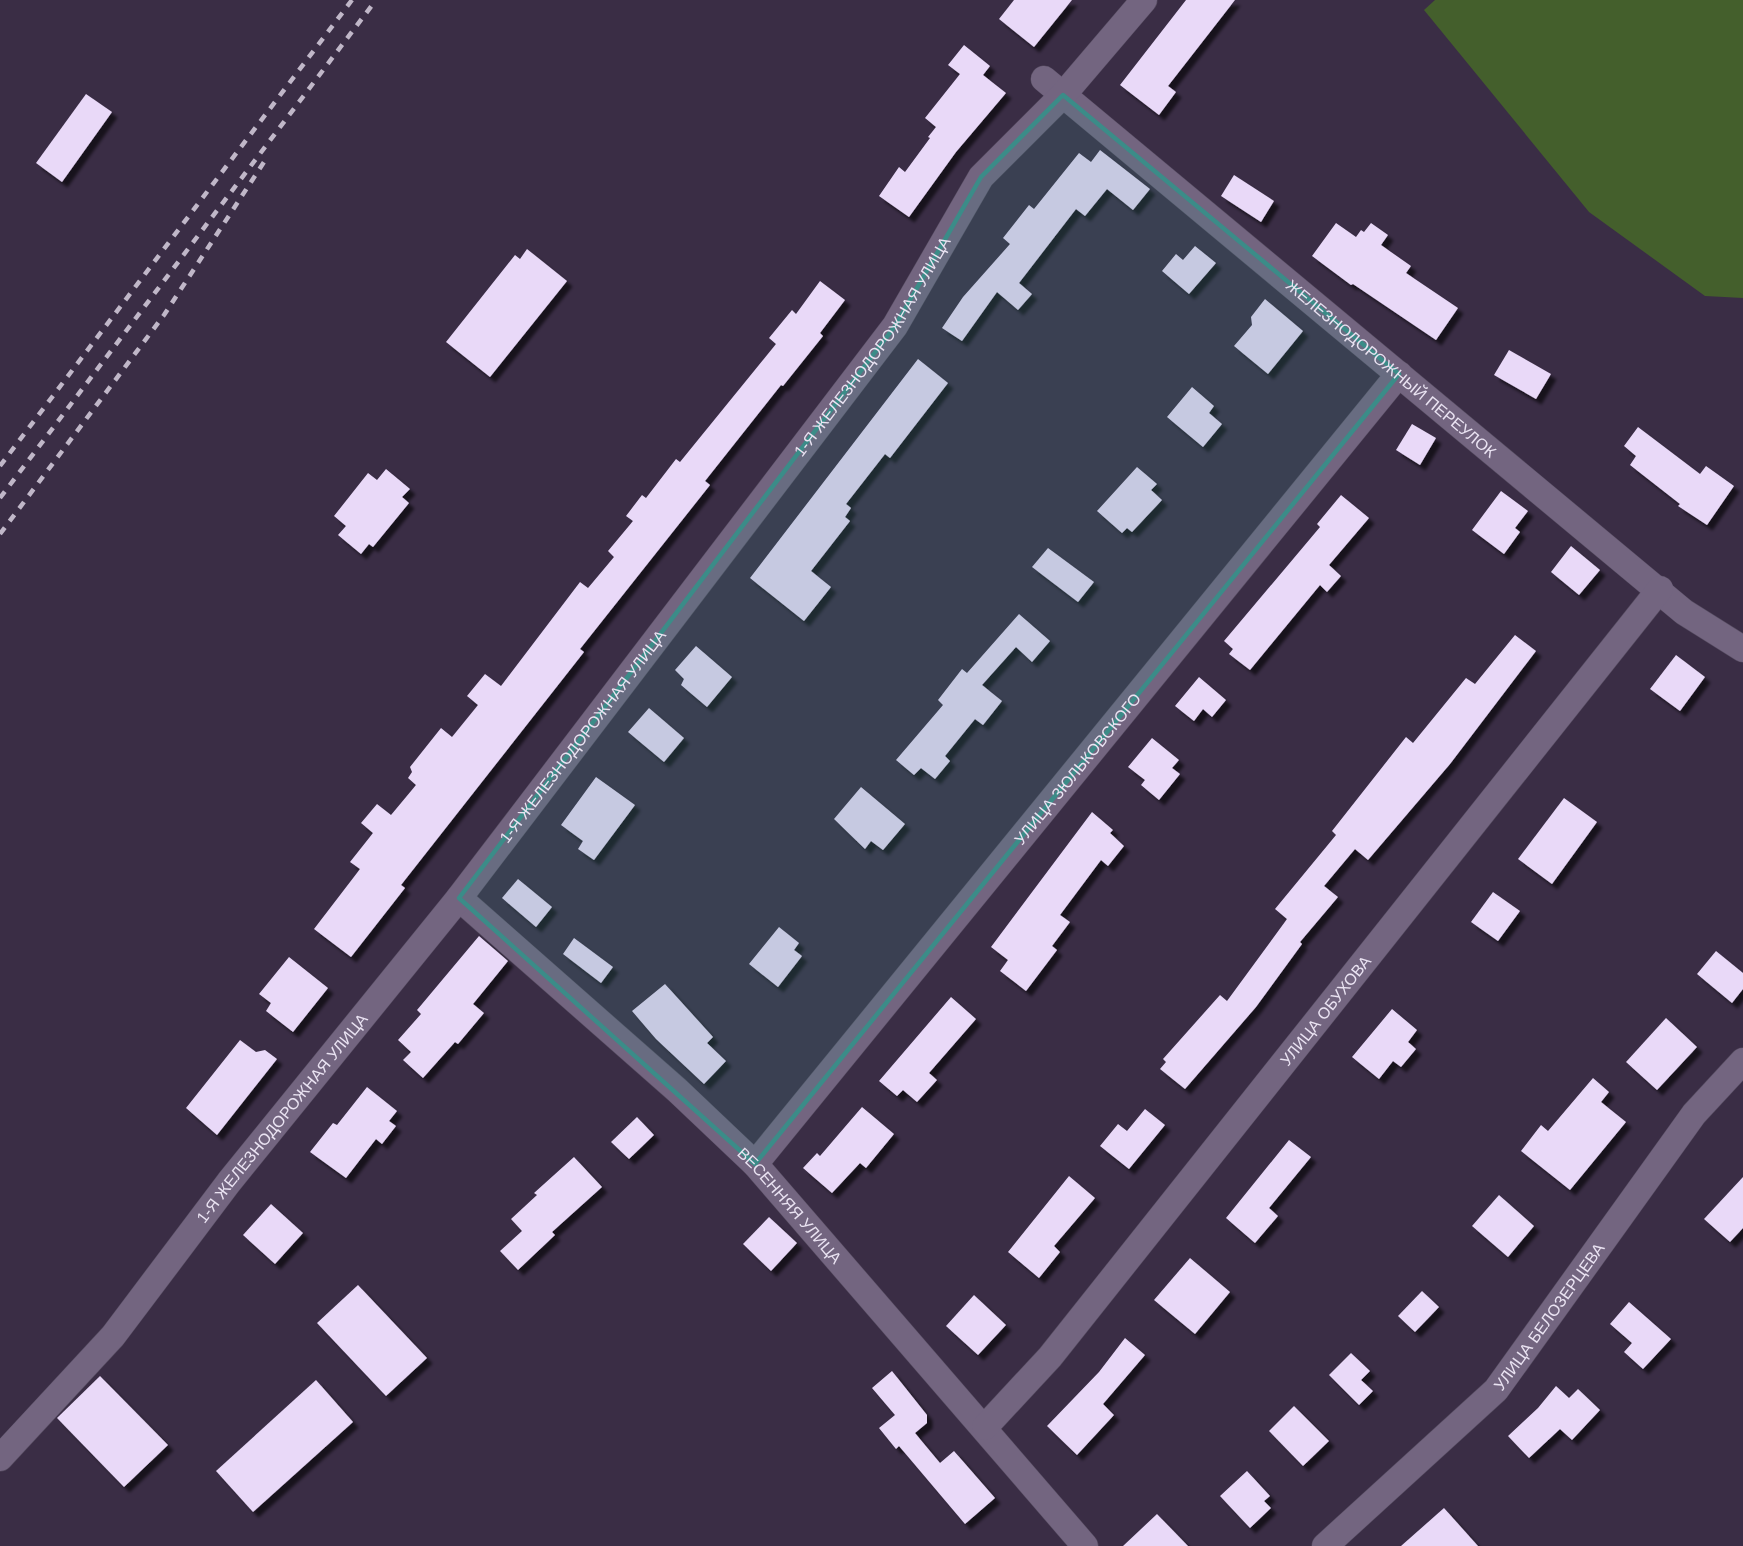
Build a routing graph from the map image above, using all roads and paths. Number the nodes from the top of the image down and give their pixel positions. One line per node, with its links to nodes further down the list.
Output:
1 (1144, 0): 2 (street, 1-Я ЖЕЛЕЗНОДОРОЖНАЯ УЛИЦА)
2 (1054, 87): 3 (street, ЖЕЛЕЗНОДОРОЖНЫЙ ПЕРЕУЛОК); 6 (street, 1-Я ЖЕЛЕЗНОДОРОЖНАЯ УЛИЦА)
3 (1398, 374): 4 (street, ЖЕЛЕЗНОДОРОЖНЫЙ ПЕРЕУЛОК); 8 (street, УЛИЦА ЗЮЛЬКОВСКОГО)
4 (1660, 589): 5 (street, ЖЕЛЕЗНОДОРОЖНЫЙ ПЕРЕУЛОК); 9 (street, УЛИЦА ОБУХОВА)
5 (1743, 649)
6 (459, 898): 8 (street, ВЕСЕННЯЯ УЛИЦА); 10 (street, 1-Я ЖЕЛЕЗНОДОРОЖНАЯ УЛИЦА)
7 (1743, 1060): 12 (street, УЛИЦА БЕЛОЗЕРЦЕВА)
8 (755, 1164): 9 (street, ВЕСЕННЯЯ УЛИЦА)
9 (985, 1426): 11 (street, ВЕСЕННЯЯ УЛИЦА)
10 (0, 1458)
11 (1085, 1546)
12 (1325, 1546)

